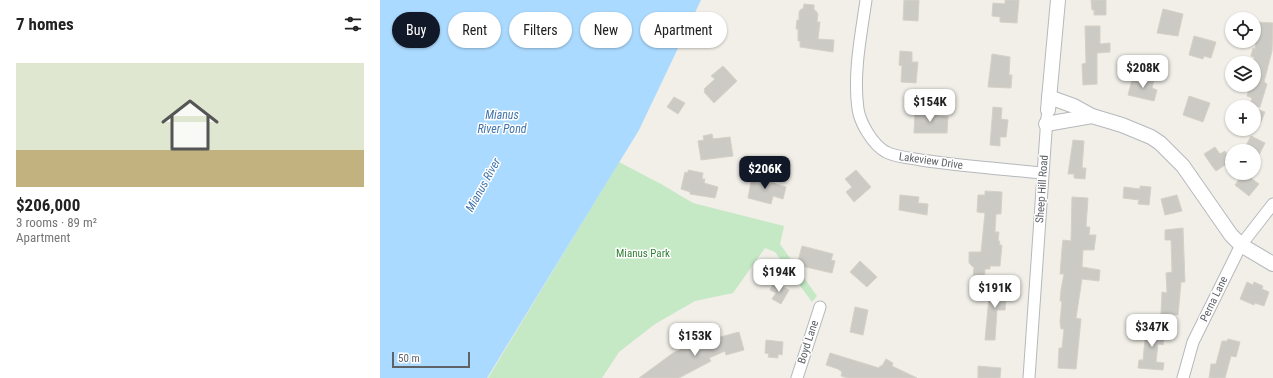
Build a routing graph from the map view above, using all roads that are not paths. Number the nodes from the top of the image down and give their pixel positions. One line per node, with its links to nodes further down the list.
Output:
1 (866, 0): 5 (street, Lakeview Drive)
2 (1058, 0): 3 (street, Sheep Hill Road)
3 (1048, 110): 4 (street); 4 (street); 5 (street, Sheep Hill Road)
4 (1092, 116): 7 (street)
5 (1042, 173): 11 (street, Sheep Hill Road)
6 (1273, 204): 7 (street, Perna Lane)
7 (1241, 244): 8 (street); 12 (street, Perna Lane)
8 (1273, 264)
9 (820, 307): 10 (street, Boyd Lane)
10 (797, 378)
11 (1029, 378)
12 (1183, 378)

